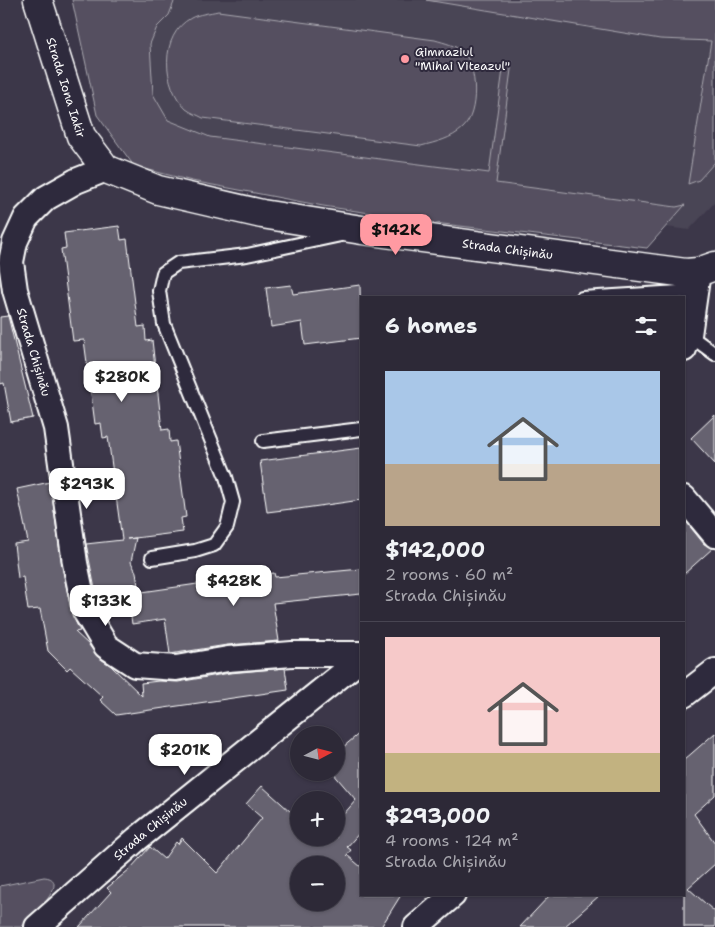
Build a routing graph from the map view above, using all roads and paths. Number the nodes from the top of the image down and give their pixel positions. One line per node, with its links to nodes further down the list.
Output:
1 (38, 0): 2 (street, Strada Iona Iakir)
2 (106, 169): 3 (street, Strada Chișinău); 13 (street, Strada Chișinău)
3 (362, 230): 4 (street, Strada Chișinău); 12 (lane)
4 (703, 276): 5 (lane); 6 (street)
5 (593, 296)
6 (686, 342): 7 (lane)
7 (715, 354)
8 (360, 429): 9 (lane)
9 (263, 441)
10 (685, 499): 11 (street)
11 (715, 534)
12 (152, 558)
13 (360, 654)
14 (360, 660): 18 (street, Strada Chișinău)
15 (715, 671): 16 (street)
16 (685, 694)
17 (452, 896): 19 (street)
18 (37, 927)
19 (416, 927)

